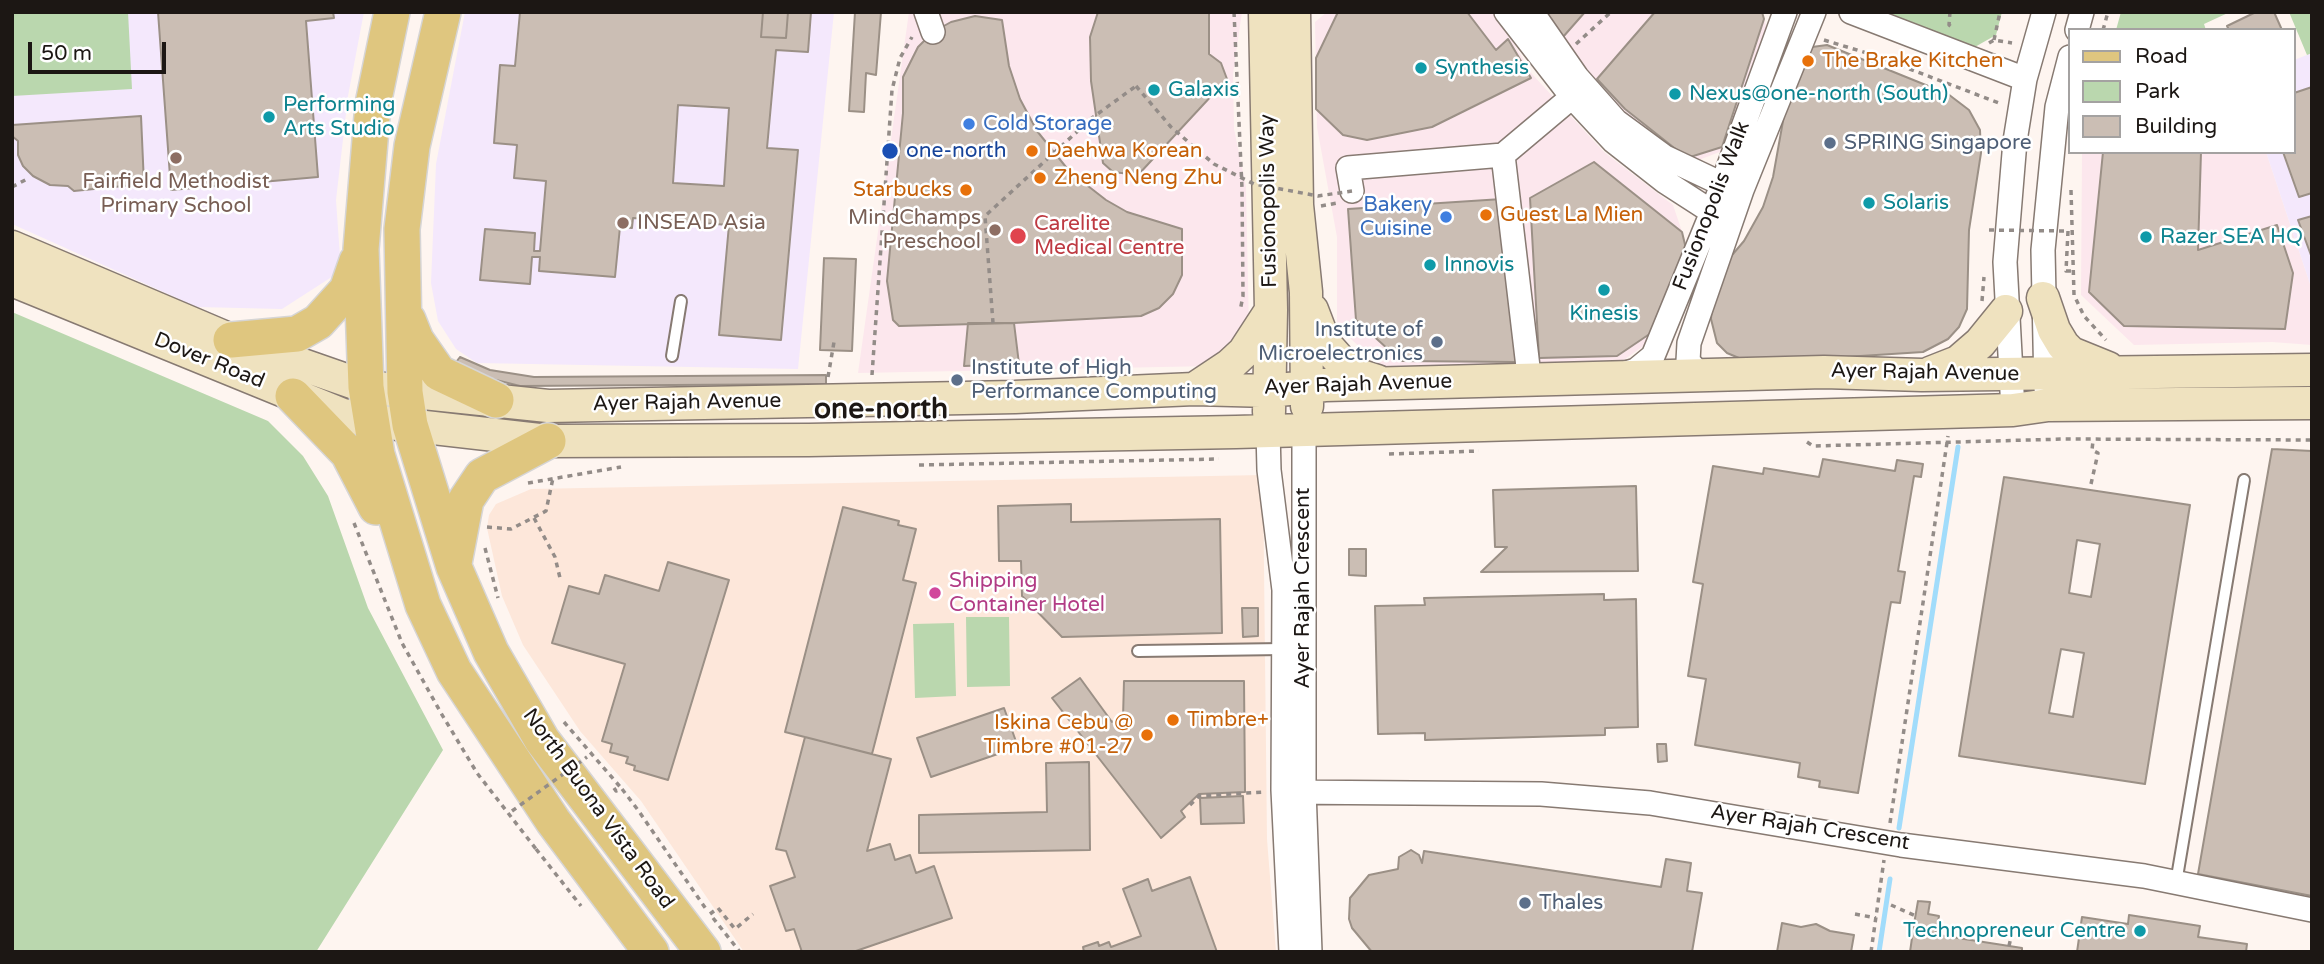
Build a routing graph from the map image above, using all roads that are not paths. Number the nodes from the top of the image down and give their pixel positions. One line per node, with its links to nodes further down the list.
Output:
1 (392, 12): 18 (main road, North Buona Vista Road)
2 (443, 12): 23 (main road, North Buona Vista Road)
3 (1506, 12): 12 (street)
4 (1532, 12): 14 (street)
5 (1785, 12): 14 (street, Fusionopolis Walk)
6 (1814, 12): 33 (street, Fusionopolis Walk)
7 (1851, 12): 11 (street)
8 (2044, 12): 11 (street)
9 (1291, 13): 20 (street, Fusionopolis Way); 24 (street, Fusionopolis Way)
10 (2068, 68): 21 (street)
11 (2025, 79): 25 (street)
12 (1572, 97): 13 (street); 16 (street)
13 (1503, 155): 15 (street); 28 (street)
14 (1722, 184): 16 (street, Fusionopolis Walk)
15 (1352, 191)
16 (1712, 212): 35 (street, Fusionopolis Walk)
17 (12, 247): 26 (street, Dover Road)
18 (361, 249): 26 (main road); 38 (main road, North Buona Vista Road)
19 (12, 280): 41 (street, Dover Road)
20 (1306, 292): 36 (street); 37 (street, Fusionopolis Way)
21 (2043, 298): 30 (street); 32 (street)
22 (681, 300): 27 (lane)
23 (404, 307): 42 (main road); 45 (main road, North Buona Vista Road)
24 (1271, 310): 39 (street); 40 (street, Fusionopolis Way)
25 (2006, 312): 31 (street); 34 (street)
26 (232, 340): 38 (street, Dover Road)
27 (673, 356)
28 (1528, 367)
29 (2312, 370): 30 (street, Ayer Rajah Avenue)
30 (2116, 372): 32 (street, Ayer Rajah Avenue)
31 (2012, 374): 32 (street, Ayer Rajah Avenue); 34 (street, Ayer Rajah Avenue); 46 (street)
32 (2045, 374): 44 (street)
33 (1700, 375): 34 (street, Ayer Rajah Avenue); 35 (street, Ayer Rajah Avenue)
34 (1922, 375)
35 (1614, 378): 36 (street, Ayer Rajah Avenue)
36 (1385, 384): 37 (street, Ayer Rajah Avenue)
37 (1309, 386): 40 (street, Ayer Rajah Avenue); 48 (street, Ayer Rajah Crescent)
38 (366, 387): 45 (street, Dover Road); 47 (main road, North Buona Vista Road)
39 (1194, 389): 40 (street, Ayer Rajah Avenue); 42 (street, Ayer Rajah Avenue)
40 (1270, 391): 49 (street, Ayer Rajah Crescent)
41 (293, 396): 47 (street, Dover Road); 55 (main road)
42 (496, 400): 45 (street, Ayer Rajah Avenue)
43 (2312, 403): 44 (street, Ayer Rajah Avenue)
44 (2048, 405): 46 (street, Ayer Rajah Avenue)
45 (408, 409): 47 (street, Dover Road); 50 (street, Ayer Rajah Avenue); 54 (main road, North Buona Vista Road)
46 (2013, 410): 48 (street, Ayer Rajah Avenue)
47 (372, 421): 55 (main road, North Buona Vista Road)
48 (1304, 430): 49 (street, Ayer Rajah Avenue); 58 (street, Ayer Rajah Crescent)
49 (1268, 431): 51 (street, Ayer Rajah Avenue); 52 (street, Ayer Rajah Crescent)
50 (548, 441): 51 (street, Ayer Rajah Avenue); 54 (main road)
51 (1233, 445): 52 (street)
52 (1269, 470): 56 (street, Ayer Rajah Crescent)
53 (2244, 480): 59 (lane)
54 (454, 567): 62 (main road, North Buona Vista Road)
55 (423, 605): 61 (main road, North Buona Vista Road)
56 (1283, 649): 57 (lane); 58 (street, Ayer Rajah Crescent)
57 (1138, 651)
58 (1294, 791): 59 (street, Ayer Rajah Crescent); 63 (street, Ayer Rajah Crescent); 64 (street, Ayer Rajah Crescent)
59 (2176, 883): 60 (street, Ayer Rajah Crescent)
60 (2312, 910)
61 (651, 952)
62 (703, 952)
63 (1291, 952)
64 (1310, 952)

